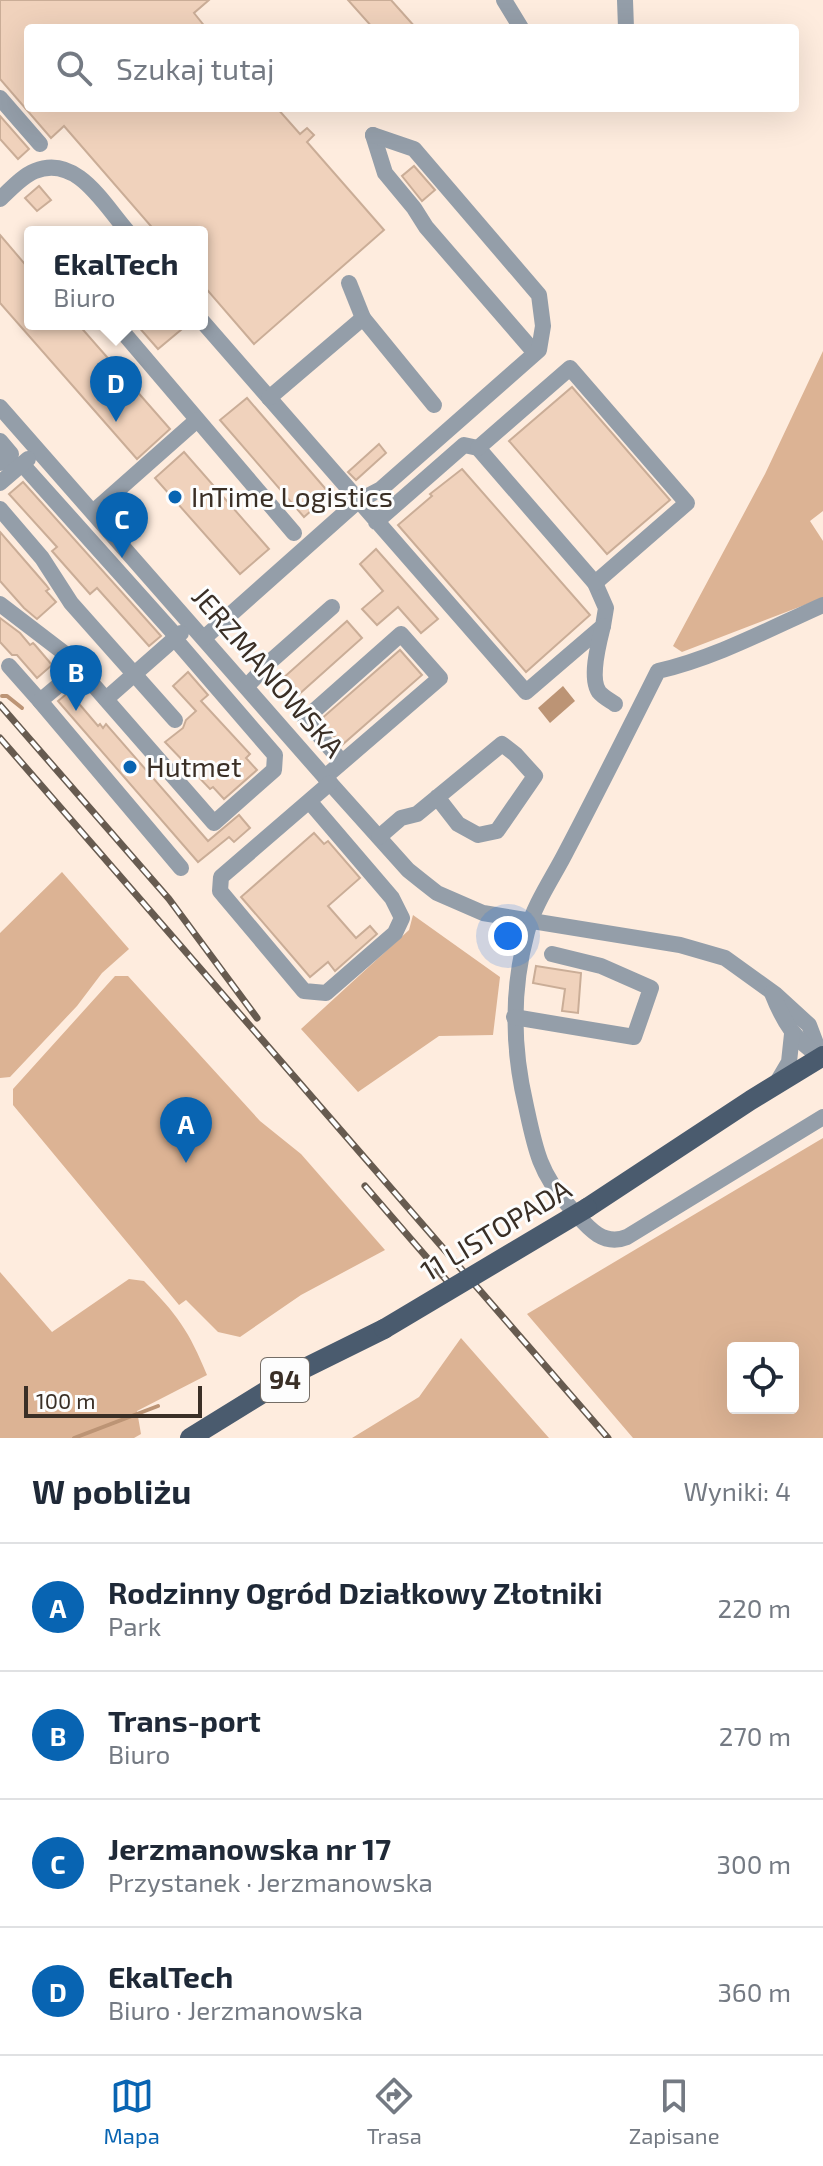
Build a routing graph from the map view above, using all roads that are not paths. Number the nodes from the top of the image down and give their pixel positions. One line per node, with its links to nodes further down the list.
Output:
1 (504, 0): 3 (street)
2 (625, 0): 4 (street)
3 (519, 24)
4 (626, 24)
5 (0, 98): 6 (street)
6 (40, 144)
7 (0, 199): 8 (street)
8 (123, 226)
9 (349, 283): 10 (street)
10 (360, 314): 14 (street); 15 (street)
11 (208, 328): 14 (street)
12 (121, 330): 17 (street)
13 (535, 353): 13 (street); 22 (street)
14 (269, 398): 22 (street)
15 (434, 405)
16 (0, 407): 18 (street, JERZMANOWSKA)
17 (197, 420): 24 (street); 26 (street)
18 (33, 444): 20 (street); 24 (street, JERZMANOWSKA)
19 (478, 448): 25 (street); 27 (street); 27 (street)
20 (8, 456): 21 (street); 33 (street)
21 (0, 483)
22 (358, 501): 25 (street); 34 (street)
23 (0, 509): 37 (street)
24 (93, 512): 31 (street, JERZMANOWSKA)
25 (376, 522): 32 (street)
26 (294, 533)
27 (595, 583): 32 (street)
28 (0, 604): 36 (street)
29 (823, 605): 49 (street)
30 (332, 607): 38 (street)
31 (192, 624): 33 (street); 34 (street, JERZMANOWSKA)
32 (603, 626): 41 (street)
33 (176, 638): 37 (street); 39 (street)
34 (204, 638): 38 (street, JERZMANOWSKA)
35 (9, 666): 40 (street)
36 (79, 668): 39 (street); 40 (street)
37 (135, 673): 39 (street); 42 (street)
38 (247, 686): 44 (street, JERZMANOWSKA)
39 (106, 699)
40 (40, 701): 48 (street)
41 (615, 704)
42 (175, 720)
43 (342, 762): 43 (street); 44 (street)
44 (327, 780): 46 (street); 47 (street, JERZMANOWSKA)
45 (437, 797): 45 (street); 47 (street)
46 (309, 801): 46 (street)
47 (379, 837): 49 (street, JERZMANOWSKA)
48 (181, 868)
49 (531, 921): 51 (street, JERZMANOWSKA); 52 (street)
50 (552, 954): 52 (street)
51 (772, 991): 53 (street, JERZMANOWSKA); 54 (street, JERZMANOWSKA)
52 (514, 1017): 57 (street)
53 (816, 1028): 55 (street, JERZMANOWSKA)
54 (792, 1034): 55 (street, JERZMANOWSKA); 56 (street)
55 (822, 1057): 56 (main road, 11 LISTOPADA / 94)
56 (774, 1086): 58 (main road, 11 LISTOPADA / 94, bridge)
57 (823, 1117)
58 (190, 1438)

